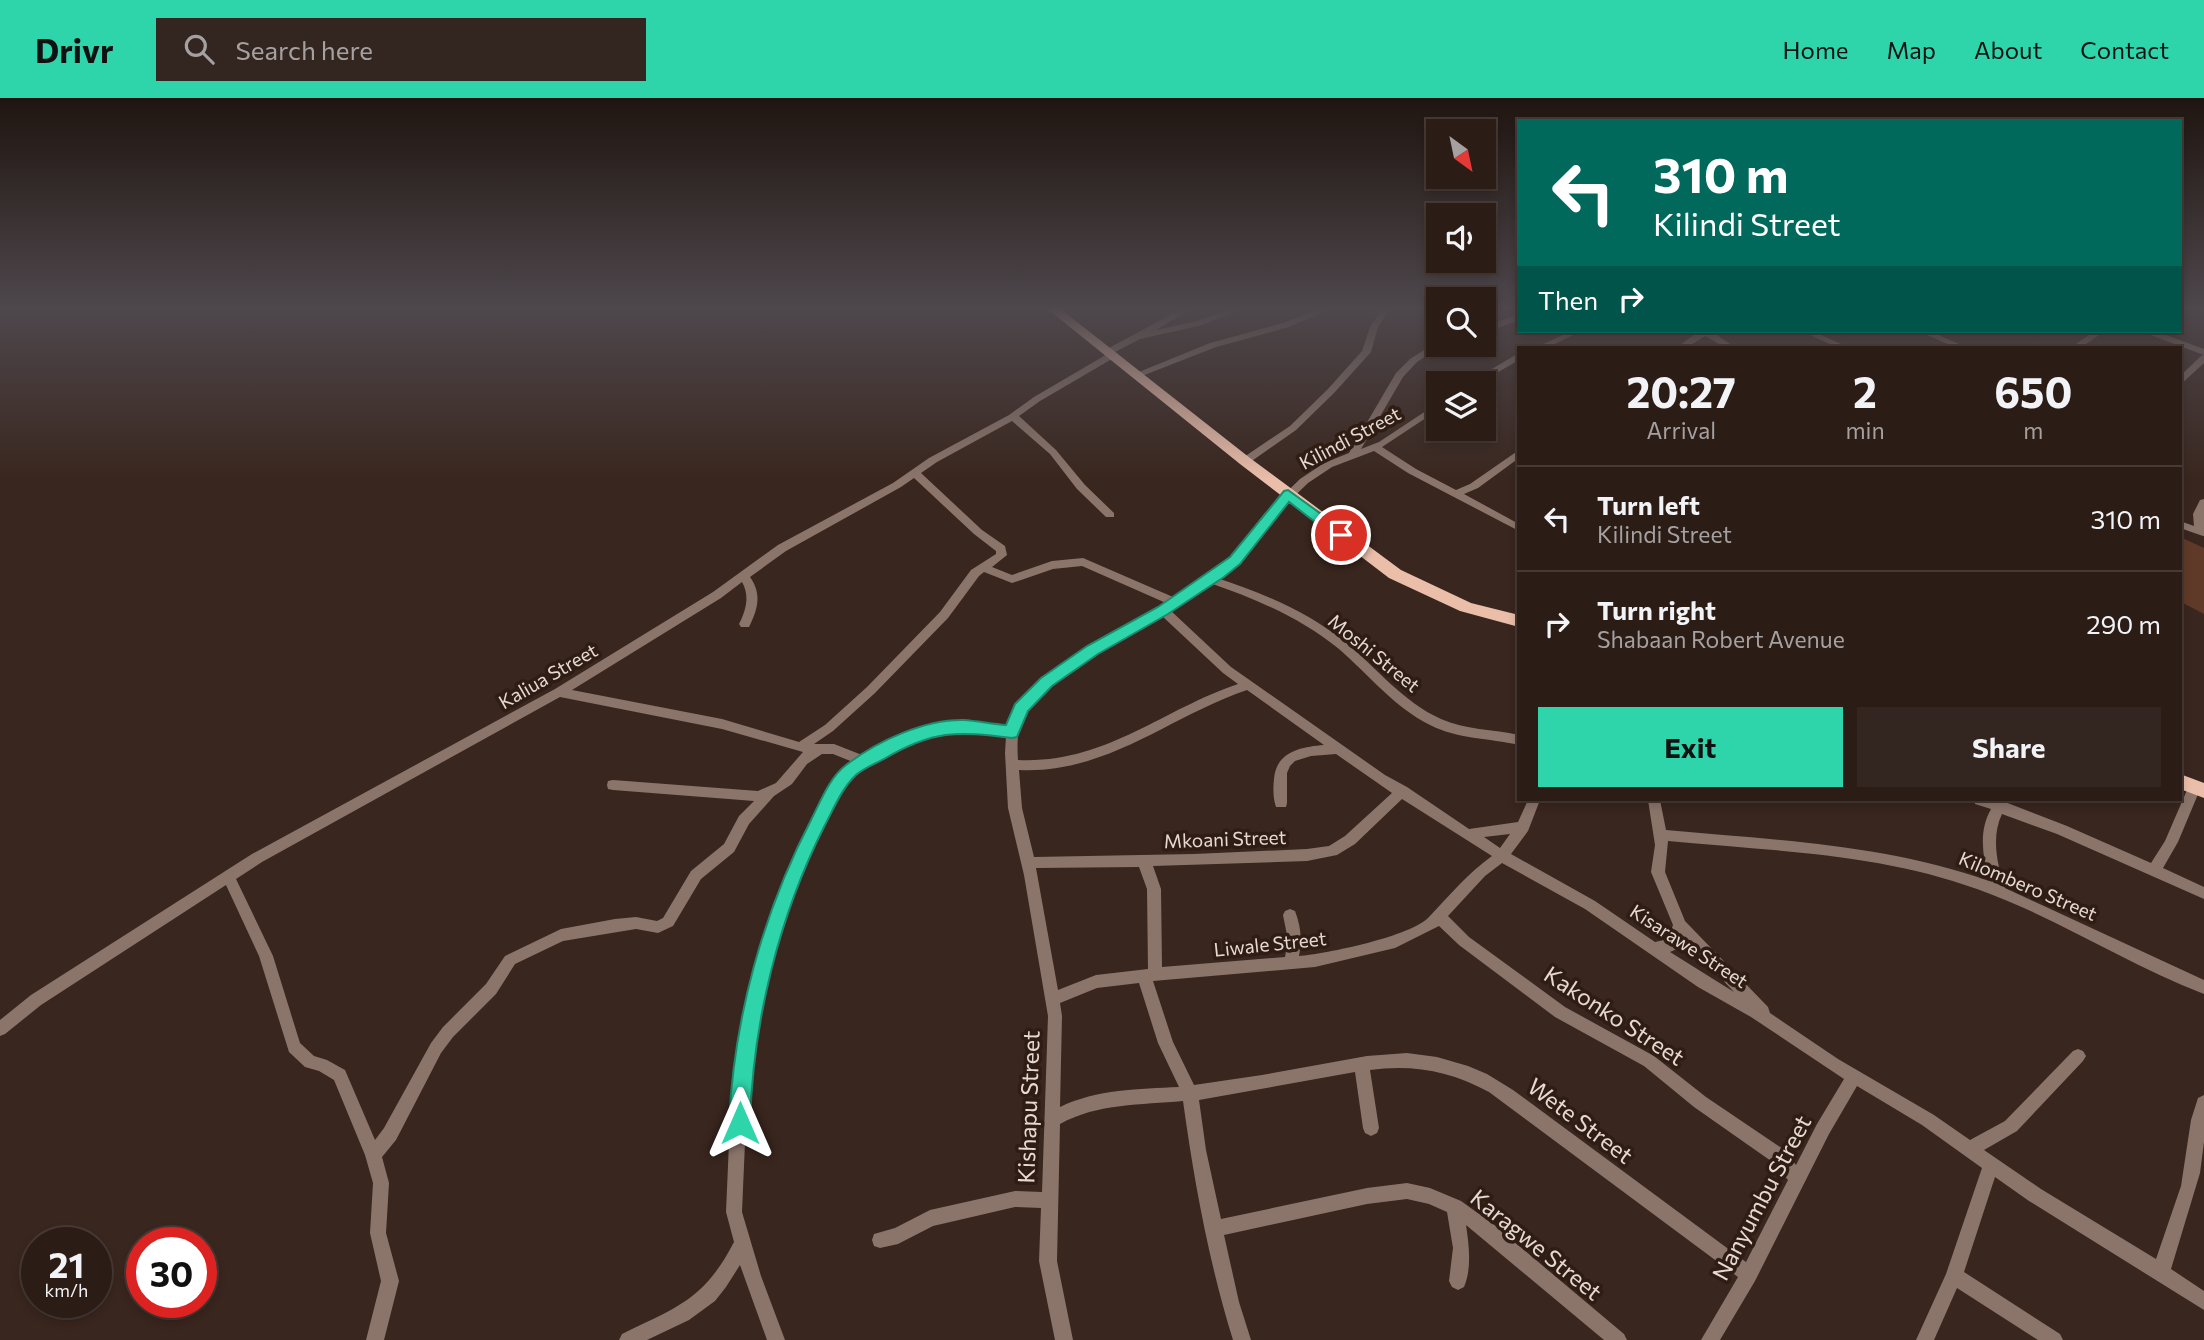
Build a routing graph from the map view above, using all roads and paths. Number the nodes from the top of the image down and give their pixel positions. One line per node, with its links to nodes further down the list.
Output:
1 (1092, 365): 10 (street, Kaliua Street)
2 (1127, 365): 7 (main road)
3 (1162, 365): 7 (street)
4 (1354, 365): 16 (street)
5 (1408, 365): 11 (street)
6 (2197, 365): 8 (street)
7 (1139, 374): 16 (main road)
8 (2182, 380)
9 (1426, 415): 12 (street, Kilindi Street)
10 (1013, 416): 17 (street, Kaliua Street); 21 (street)
11 (1371, 421): 12 (street); 14 (street)
12 (1389, 440): 13 (street, Kilindi Street)
13 (1375, 447): 14 (street, Kilindi Street); 19 (street)
14 (1354, 454): 18 (street, Kilindi Street)
15 (1517, 454): 19 (street)
16 (1245, 461): 18 (main road)
17 (915, 473): 25 (street); 26 (street, Kaliua Street)
18 (1288, 494): 27 (street, Kilindi Street); 29 (main road)
19 (1456, 494): 23 (street)
20 (2204, 502): 24 (street)
21 (1110, 515)
22 (2182, 525): 24 (street)
23 (1517, 527)
24 (2202, 533)
25 (984, 568): 28 (street); 35 (street)
26 (743, 576): 30 (street); 32 (street, Kaliua Street)
27 (1210, 579): 28 (street, Kilindi Street); 34 (street, Moshi Street)
28 (1169, 606): 31 (street, Kisarawe Street); 33 (street, Kilindi Street)
29 (1517, 620)
30 (744, 624)
31 (1249, 685): 37 (street, Kisarawe Street); 39 (street)
32 (559, 692): 35 (street); 57 (street, Kaliua Street)
33 (1012, 732): 38 (street); 39 (street, Kilindi Street)
34 (1517, 740)
35 (800, 747): 36 (street)
36 (822, 748): 38 (street); 43 (street)
37 (1340, 749): 42 (street, Kisarawe Street); 47 (street)
38 (863, 761): 86 (street)
39 (1012, 765): 55 (street, Kilindi Street)
40 (613, 785): 43 (street)
41 (2193, 786): 56 (street)
42 (1402, 791): 50 (street, Kisarawe Street); 53 (street, Mkoani Street)
43 (769, 793): 79 (street)
44 (1534, 801): 49 (street)
45 (1654, 801): 51 (street)
46 (1983, 801): 48 (street)
47 (1281, 803)
48 (2000, 806): 54 (street); 56 (street)
49 (1523, 827): 50 (street); 52 (street, Liwale Street)
50 (1469, 834): 52 (street, Kisarawe Street)
51 (1660, 835): 58 (street, Kilombero Street); 63 (street)
52 (1502, 856): 62 (street, Liwale Street); 64 (street, Kisarawe Street)
53 (1144, 861): 55 (street, Mkoani Street); 66 (street)
54 (1992, 863): 58 (street); 59 (street)
55 (1029, 869): 68 (street, Kishapu Street)
56 (2153, 870): 60 (street)
57 (228, 876): 70 (street, Kaliua Street); 79 (street)
58 (1970, 880): 59 (street, Kilombero Street)
59 (1998, 891): 67 (street, Kilombero Street)
60 (2204, 893)
61 (1290, 915): 65 (street)
62 (1438, 916): 65 (street, Liwale Street); 81 (street, Kakonko Street)
63 (1679, 925): 64 (street); 69 (street)
64 (1655, 948): 69 (street, Kisarawe Street)
65 (1291, 963): 66 (street, Liwale Street)
66 (1150, 975): 68 (street, Liwale Street); 74 (street)
67 (2204, 987)
68 (1053, 999): 76 (street, Kishapu Street)
69 (1774, 1024): 73 (street, Kisarawe Street)
70 (0, 1029)
71 (2078, 1056): 78 (street)
72 (1361, 1064): 74 (street, Wete Street); 77 (street); 88 (street, Wete Street)
73 (1854, 1077): 78 (street, Kisarawe Street); 81 (street, Nanyumbu Street)
74 (1190, 1094): 76 (street, Wete Street); 84 (street)
75 (2204, 1103): 87 (street)
76 (1053, 1119): 82 (street, Kishapu Street)
77 (1371, 1128)
78 (1969, 1149): 80 (street, Kisarawe Street)
79 (373, 1155): 92 (street)
80 (1991, 1165): 87 (street, Kisarawe Street); 89 (street)
81 (1798, 1179): 88 (street, Nanyumbu Street)
82 (1049, 1200): 85 (street); 95 (street, Kishapu Street)
83 (1455, 1207): 84 (street, Karagwe Street); 90 (street); 97 (street, Karagwe Street)
84 (1215, 1229): 96 (street)
85 (880, 1240)
86 (743, 1242): 93 (street); 94 (street)
87 (2161, 1272): 91 (street, Kisarawe Street)
88 (1749, 1275): 98 (street, Nanyumbu Street)
89 (1954, 1276): 99 (street); 100 (street)
90 (1458, 1281)
91 (2204, 1301)
92 (375, 1340)
93 (628, 1340)
94 (776, 1340)
95 (1064, 1340)
96 (1242, 1340)
97 (1618, 1340)
98 (1710, 1340)
99 (1925, 1340)
100 (2054, 1340)

